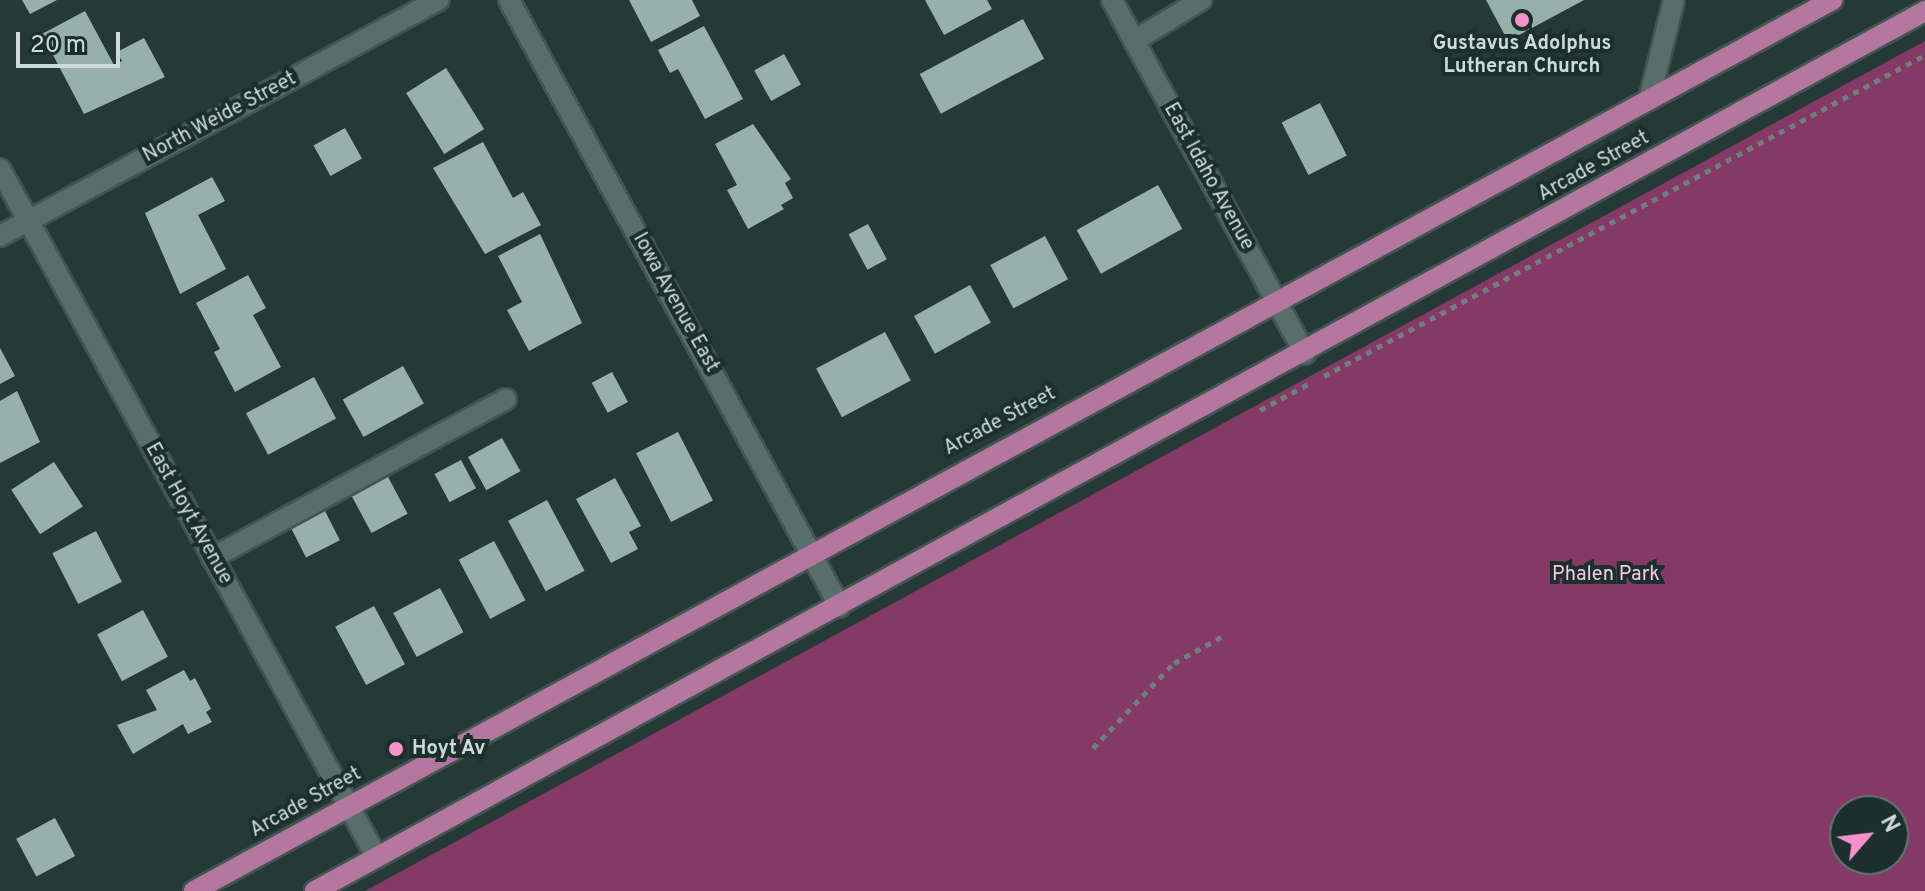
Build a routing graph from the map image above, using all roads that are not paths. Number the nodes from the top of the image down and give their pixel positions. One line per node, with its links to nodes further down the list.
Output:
1 (439, 0): 11 (street, North Weide Street)
2 (509, 0): 16 (street, Iowa Avenue East)
3 (1112, 0): 8 (street, East Idaho Avenue)
4 (1201, 0): 8 (street)
5 (1674, 0): 9 (street)
6 (1832, 0): 9 (main road, Arcade Street)
7 (1925, 11): 14 (main road, Arcade Street)
8 (1134, 41): 13 (street, East Idaho Avenue)
9 (1649, 100): 13 (main road, Arcade Street)
10 (0, 169): 11 (street, East Hoyt Avenue)
11 (29, 221): 12 (street, North Weide Street); 17 (street, East Hoyt Avenue)
12 (0, 236)
13 (1276, 300): 14 (street, East Idaho Avenue); 16 (main road, Arcade Street)
14 (1305, 354): 18 (main road, Arcade Street)
15 (506, 399): 17 (street)
16 (810, 552): 18 (street, Iowa Avenue East); 19 (main road, Arcade Street)
17 (212, 558): 19 (street, East Hoyt Avenue)
18 (840, 607): 20 (main road, Arcade Street)
19 (349, 807): 20 (street, East Hoyt Avenue); 21 (main road, Arcade Street)
20 (377, 858): 22 (main road, Arcade Street)
21 (194, 891)
22 (315, 891)

